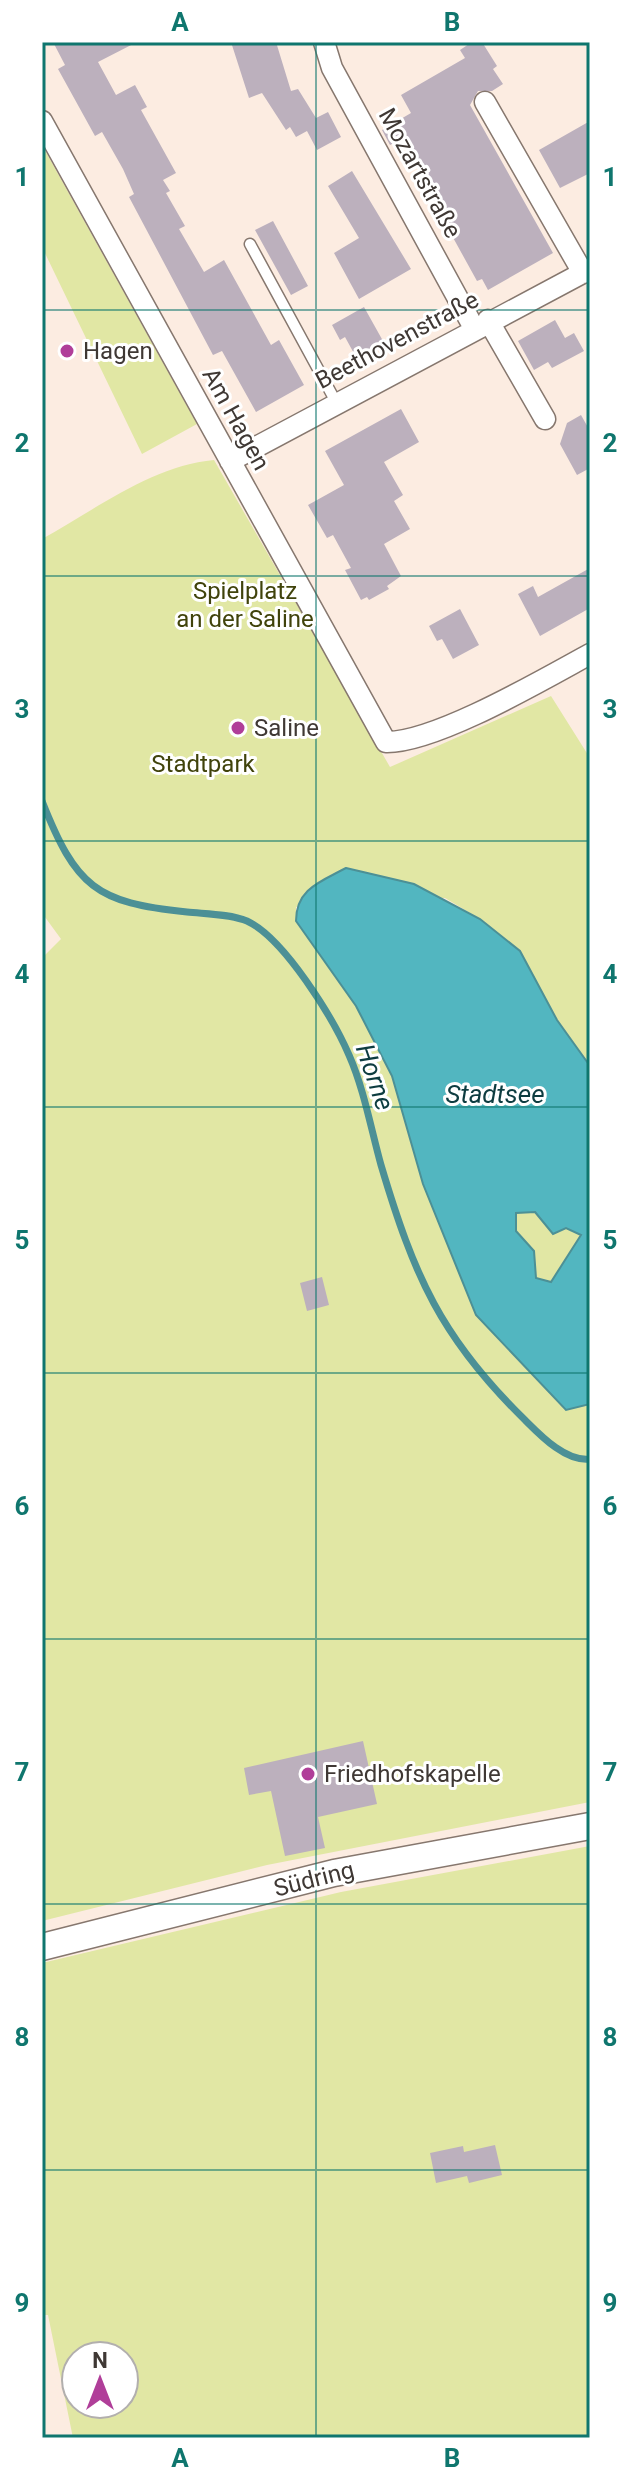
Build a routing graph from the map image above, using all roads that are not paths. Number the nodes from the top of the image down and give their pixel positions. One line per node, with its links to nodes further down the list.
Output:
1 (324, 42): 6 (street, Mozartstraße)
2 (485, 102): 5 (street)
3 (42, 121): 9 (street, Am Hagen)
4 (250, 244): 7 (lane)
5 (587, 271): 6 (street, Beethovenstraße)
6 (481, 324): 7 (street, Beethovenstraße); 8 (street, Mozartstraße)
7 (336, 402): 9 (street, Beethovenstraße)
8 (545, 419)
9 (230, 461): 10 (street, Am Hagen)
10 (590, 654)
11 (590, 1826): 12 (street, Südring)
12 (42, 1947)

